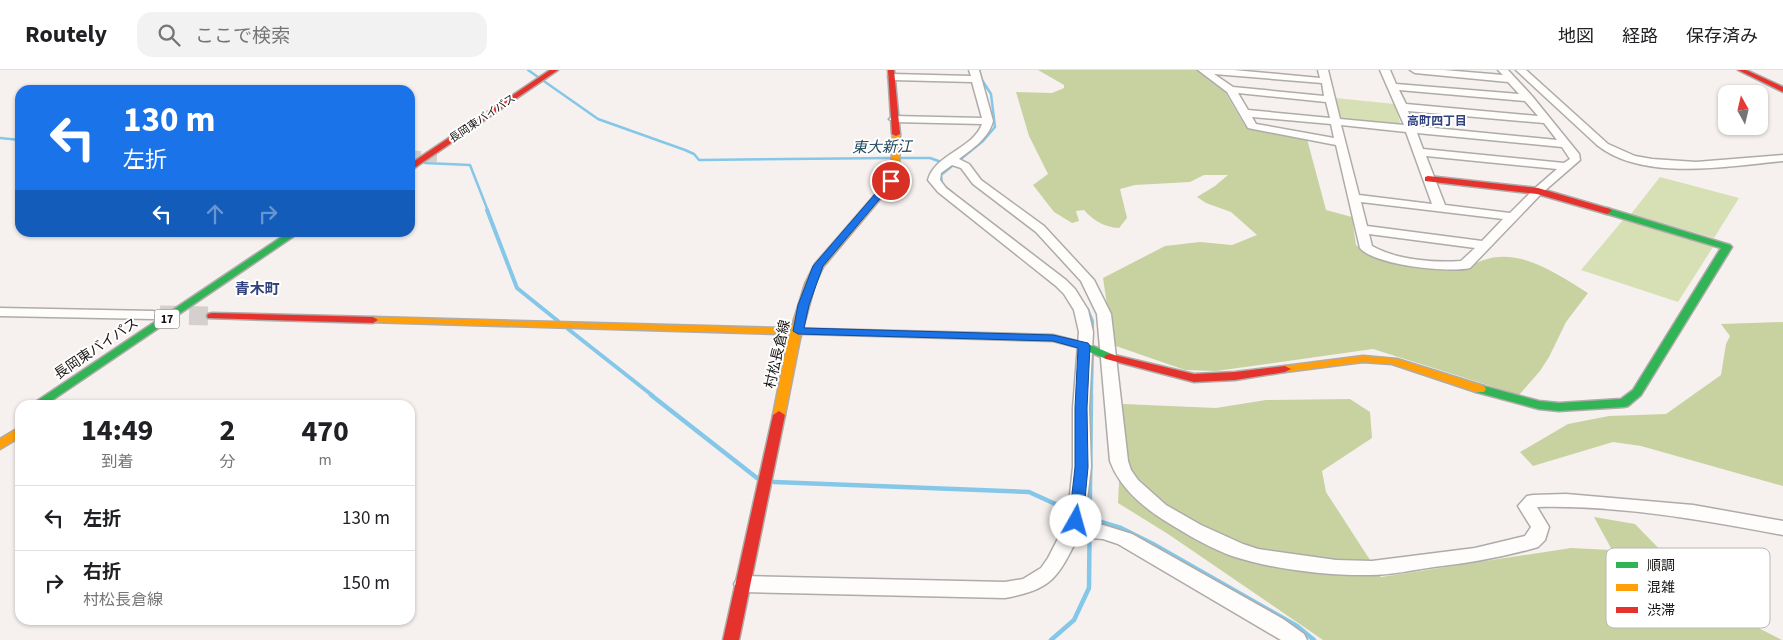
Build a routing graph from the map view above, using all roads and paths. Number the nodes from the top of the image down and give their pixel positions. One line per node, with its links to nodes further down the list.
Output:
1 (540, 70): 29 (main road, 長岡東バイパス)
2 (555, 70): 32 (main road, 長岡東バイパス)
3 (1203, 70): 13 (street); 15 (street)
4 (1323, 70): 13 (street)
5 (1385, 70): 14 (street)
6 (1415, 70): 12 (street)
7 (1503, 70): 12 (street)
8 (1521, 70): 30 (street)
9 (1741, 70): 16 (main road)
10 (892, 74): 11 (street); 21 (main road, 村松長倉線)
11 (975, 75): 23 (street)
12 (1510, 79): 17 (street)
13 (1326, 81): 18 (street)
14 (1393, 86): 17 (street); 19 (street)
15 (1231, 90): 18 (street); 20 (street)
16 (1783, 90)
17 (1529, 98): 22 (street)
18 (1330, 99): 24 (street)
19 (1402, 107): 22 (street); 25 (street)
20 (1245, 113): 24 (street); 26 (street)
21 (894, 119): 23 (street); 46 (main road, 村松長倉線)
22 (1547, 120): 27 (street)
23 (988, 121): 31 (street)
24 (1334, 121): 25 (street); 26 (street)
25 (1409, 129): 27 (street); 28 (street)
26 (1339, 142): 36 (street)
27 (1566, 144): 33 (street)
28 (1418, 152): 33 (street); 34 (street)
29 (415, 154)
30 (1783, 158)
31 (951, 160): 47 (street); 48 (street)
32 (415, 165)
33 (1566, 167): 35 (street)
34 (1428, 179): 35 (main road); 37 (street)
35 (1538, 191): 38 (street); 48 (main road)
36 (1355, 198): 37 (street); 39 (street)
37 (1440, 208): 38 (street)
38 (1513, 217): 42 (street)
39 (1362, 229): 42 (street); 42 (street)
40 (289, 237): 49 (main road, 長岡東バイパス / 17)
41 (308, 237): 50 (main road, 長岡東バイパス / 17)
42 (1485, 245)
43 (0, 312): 44 (street)
44 (153, 315)
45 (212, 316): 46 (main road)
46 (798, 331): 47 (main road); 55 (main road, 村松長倉線)
47 (1084, 346): 48 (main road); 54 (street)
48 (1107, 356): 53 (street)
49 (44, 400)
50 (65, 400)
51 (15, 434): 52 (main road)
52 (0, 445)
53 (1783, 528)
54 (1073, 530): 55 (street); 57 (street)
55 (744, 584): 56 (main road, 村松長倉線)
56 (731, 640)
57 (1297, 640)

